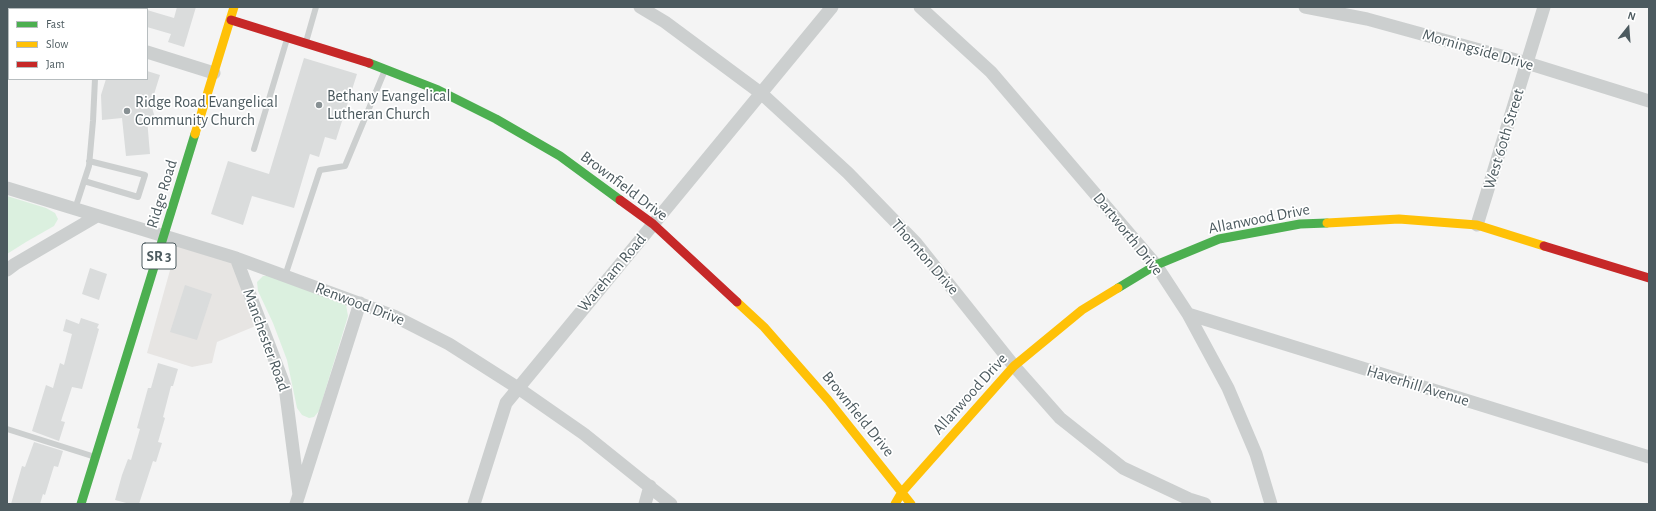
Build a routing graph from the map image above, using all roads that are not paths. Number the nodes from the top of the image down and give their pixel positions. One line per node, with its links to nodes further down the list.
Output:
1 (234, 7): 8 (street, Ridge Road / SR 3)
2 (316, 7): 10 (lane)
3 (640, 7): 16 (street, Thornton Drive)
4 (832, 7): 16 (street, Wareham Road)
5 (921, 7): 28 (street, Dartworth Drive)
6 (1305, 7): 12 (street, Morningside Drive)
7 (1544, 7): 12 (street, West 60th Street)
8 (230, 20): 9 (street, Brownfield Drive); 14 (street, Ridge Road / SR 3)
9 (288, 37): 10 (street, Brownfield Drive); 18 (lane)
10 (305, 43): 13 (street, Brownfield Drive)
11 (148, 52): 14 (street)
12 (1527, 63): 17 (street, Morningside Drive); 25 (street, West 60th Street)
13 (385, 70): 24 (street, Brownfield Drive); 30 (lane)
14 (214, 72): 26 (street, Ridge Road / SR 3)
15 (95, 80): 19 (lane)
16 (762, 94): 24 (street, Wareham Road); 34 (street, Thornton Drive)
17 (1649, 101)
18 (254, 149)
19 (89, 161): 20 (lane); 20 (lane)
20 (84, 181): 22 (lane)
21 (7, 188): 22 (street, Renwood Drive)
22 (75, 209): 23 (street, Renwood Drive)
23 (97, 216): 26 (street, Renwood Drive); 29 (street)
24 (653, 224): 35 (street, Wareham Road); 40 (street, Brownfield Drive)
25 (1477, 225): 28 (street, Allanwood Drive); 31 (street, Allanwood Drive)
26 (164, 237): 27 (street, Renwood Drive); 37 (street, Ridge Road / SR 3)
27 (236, 258): 30 (street, Renwood Drive); 41 (street, Manchester Road)
28 (1156, 265): 33 (street, Dartworth Drive); 34 (street, Allanwood Drive)
29 (7, 270)
30 (285, 276): 32 (street, Renwood Drive)
31 (1649, 278)
32 (360, 303): 35 (street, Renwood Drive); 41 (street, Manchester Road)
33 (1188, 314): 38 (street, Haverhill Avenue); 49 (street, Dartworth Drive)
34 (1014, 366): 40 (street, Allanwood Drive); 48 (street, Thornton Drive)
35 (518, 388): 39 (street, Renwood Drive); 43 (street, Wareham Road)
36 (7, 429): 37 (lane)
37 (96, 457): 42 (street, Ridge Road / SR 3)
38 (1649, 458)
39 (650, 486): 44 (street); 45 (street, Renwood Drive)
40 (902, 492): 46 (street, Allanwood Drive); 47 (street, Brownfield Drive)
41 (297, 499)
42 (81, 504)
43 (474, 504)
44 (645, 504)
45 (671, 504)
46 (895, 504)
47 (911, 504)
48 (1205, 504)
49 (1271, 504)

